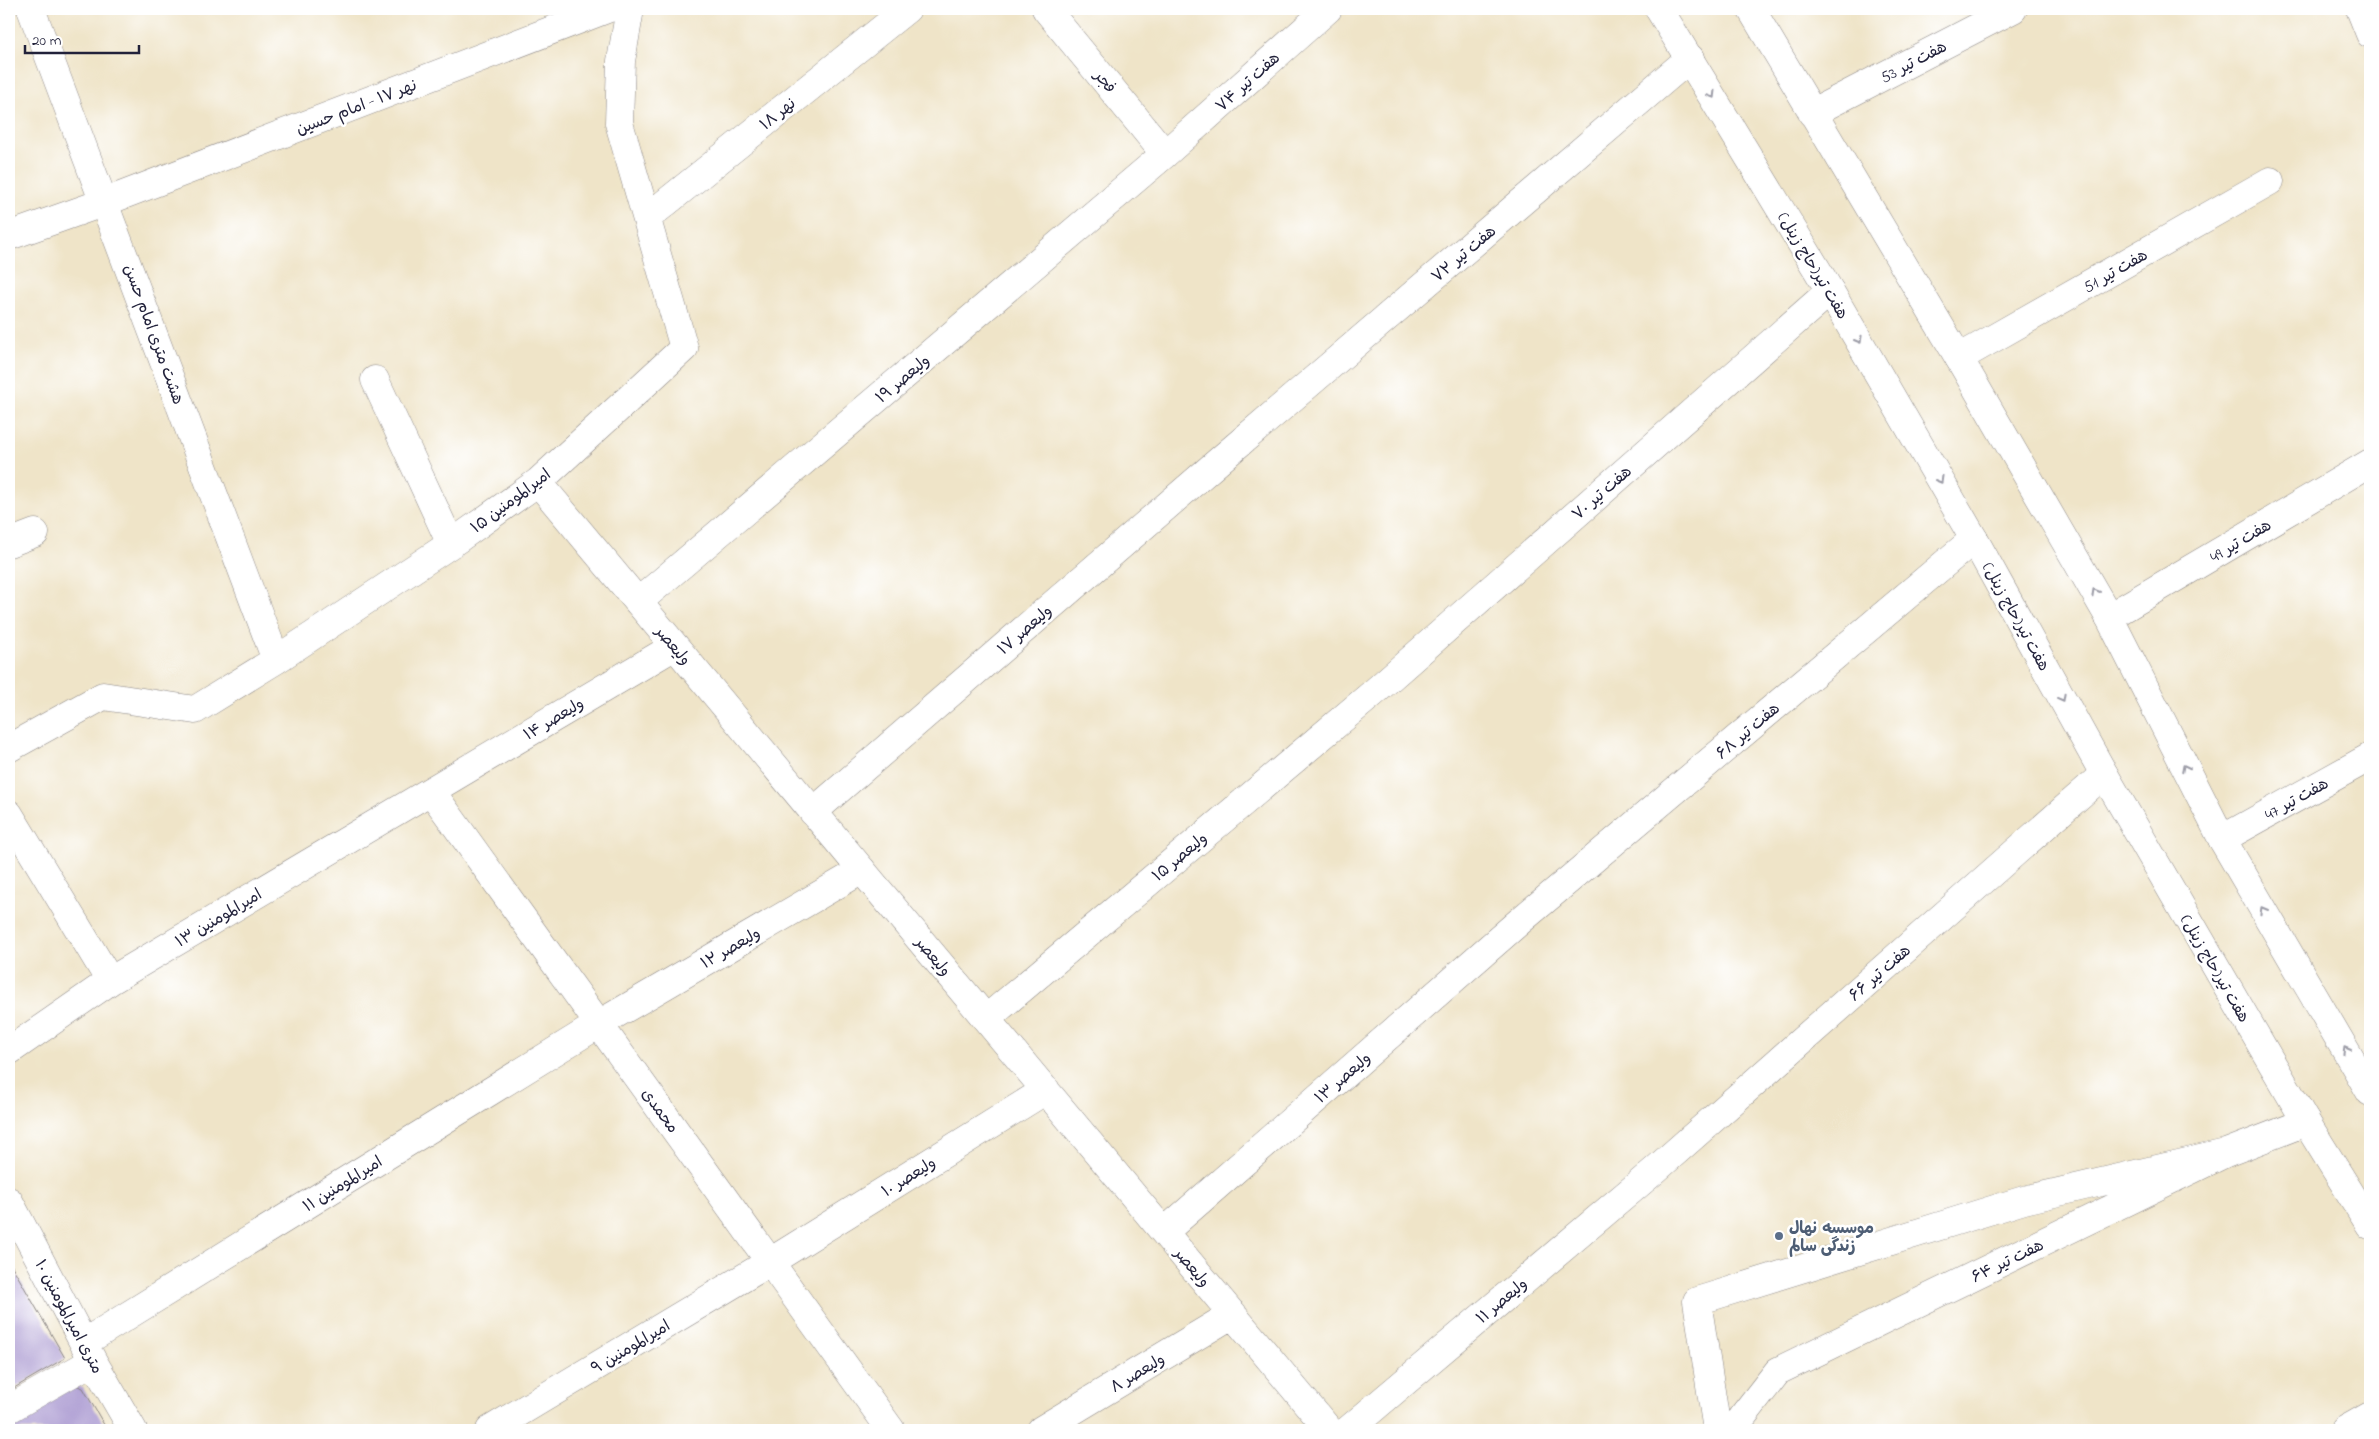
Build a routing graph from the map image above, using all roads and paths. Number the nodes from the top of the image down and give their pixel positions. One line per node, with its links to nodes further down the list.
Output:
1 (31, 9): 14 (street, هشت متری امام حسن)
2 (607, 9): 14 (street, نهر ۱۷ - امام حسین)
3 (630, 9): 15 (street, امیرالمومنین ۱۵)
4 (907, 9): 15 (street, نهر ۱۸)
5 (1046, 9): 12 (street, فجر)
6 (1328, 9): 12 (street, هفت تیر ۷۴)
7 (1659, 9): 10 (street, هفت تیر(حاج زینل))
8 (1750, 9): 11 (street)
9 (2013, 9): 11 (street, هفت تیر 53)
10 (1690, 58): 17 (street, هفت تیر(حاج زینل), one-way to 17); 20 (street, هفت تیر ۷۲)
11 (1812, 113): 18 (street)
12 (1166, 154): 27 (street, ولیعصر ۱۹)
13 (2270, 181): 18 (street, هفت تیر 51)
14 (105, 202): 16 (street, نهر ۱۷ - امام حسین); 30 (street, هشت متری امام حسن)
15 (648, 217): 22 (street, امیرالمومنین ۱۵)
16 (9, 236)
17 (1830, 291): 24 (street, هفت تیر(حاج زینل), one-way to 24); 31 (street, هفت تیر ۷۰)
18 (1959, 358): 28 (street, one-way to 18)
19 (375, 380): 26 (street)
20 (1235, 447): 36 (street, ولیعصر ۱۷)
21 (2370, 463): 28 (street, هفت تیر 49)
22 (538, 482): 26 (street, امیرالمومنین ۱۵); 27 (street, ولیعصر)
23 (35, 533): 25 (street)
24 (1974, 539): 34 (street, هفت تیر(حاج زینل), one-way to 34); 40 (street, هفت تیر ۶۸)
25 (9, 543)
26 (451, 544): 30 (street, امیرالمومنین ۱۵)
27 (638, 602): 29 (street, ولیعصر)
28 (2109, 617): 38 (street, one-way to 28)
29 (675, 646): 35 (street, ولیعصر ۱۴); 36 (street, ولیعصر)
30 (276, 660): 32 (street, امیرالمومنین ۱۵)
31 (1372, 694): 42 (street, ولیعصر ۱۵)
32 (9, 748)
33 (2370, 757): 38 (street, هفت تیر 47)
34 (2104, 774): 47 (street, هفت تیر(حاج زینل)); 49 (street, هفت تیر ۶۶)
35 (431, 790): 41 (street, امیرالمومنین ۱۳); 43 (street, محمدی)
36 (813, 812): 39 (street, ولیعصر)
37 (9, 814): 41 (street)
38 (2222, 840): 46 (street, one-way to 38)
39 (862, 870): 42 (street, ولیعصر); 43 (street, ولیعصر ۱۲)
40 (1520, 922): 52 (street, ولیعصر ۱۳)
41 (110, 981): 44 (street, امیرالمومنین ۱۳)
42 (986, 1019): 45 (street, ولیعصر)
43 (599, 1024): 53 (street, محمدی); 55 (street, امیرالمومنین ۱۱)
44 (9, 1051)
45 (1046, 1090): 52 (street, ولیعصر); 53 (street, ولیعصر ۱۰)
46 (2370, 1092)
47 (2306, 1122): 48 (street, هفت تیر ۶۴); 51 (street, هفت تیر(حاج زینل))
48 (2226, 1153): 64 (street); 65 (street, هفت تیر ۶۴)
49 (1654, 1171): 63 (street, ولیعصر ۱۱)
50 (9, 1202): 55 (street, ۱۰ متری امیرالمومنین)
51 (2370, 1225)
52 (1164, 1232): 54 (street, ولیعصر)
53 (770, 1262): 59 (street, امیرالمومنین ۹); 60 (street, محمدی)
54 (1233, 1314): 61 (street, ولیعصر ۸); 62 (street, ولیعصر)
55 (89, 1352): 56 (street, امیرالمومنین ۱۱); 58 (street, ۱۰ متری امیرالمومنین)
56 (9, 1409)
57 (2370, 1416): 66 (street)
58 (133, 1430)
59 (490, 1430)
60 (891, 1430)
61 (1041, 1430)
62 (1329, 1430)
63 (1348, 1430)
64 (1718, 1430)
65 (1732, 1430)
66 (2345, 1430)

